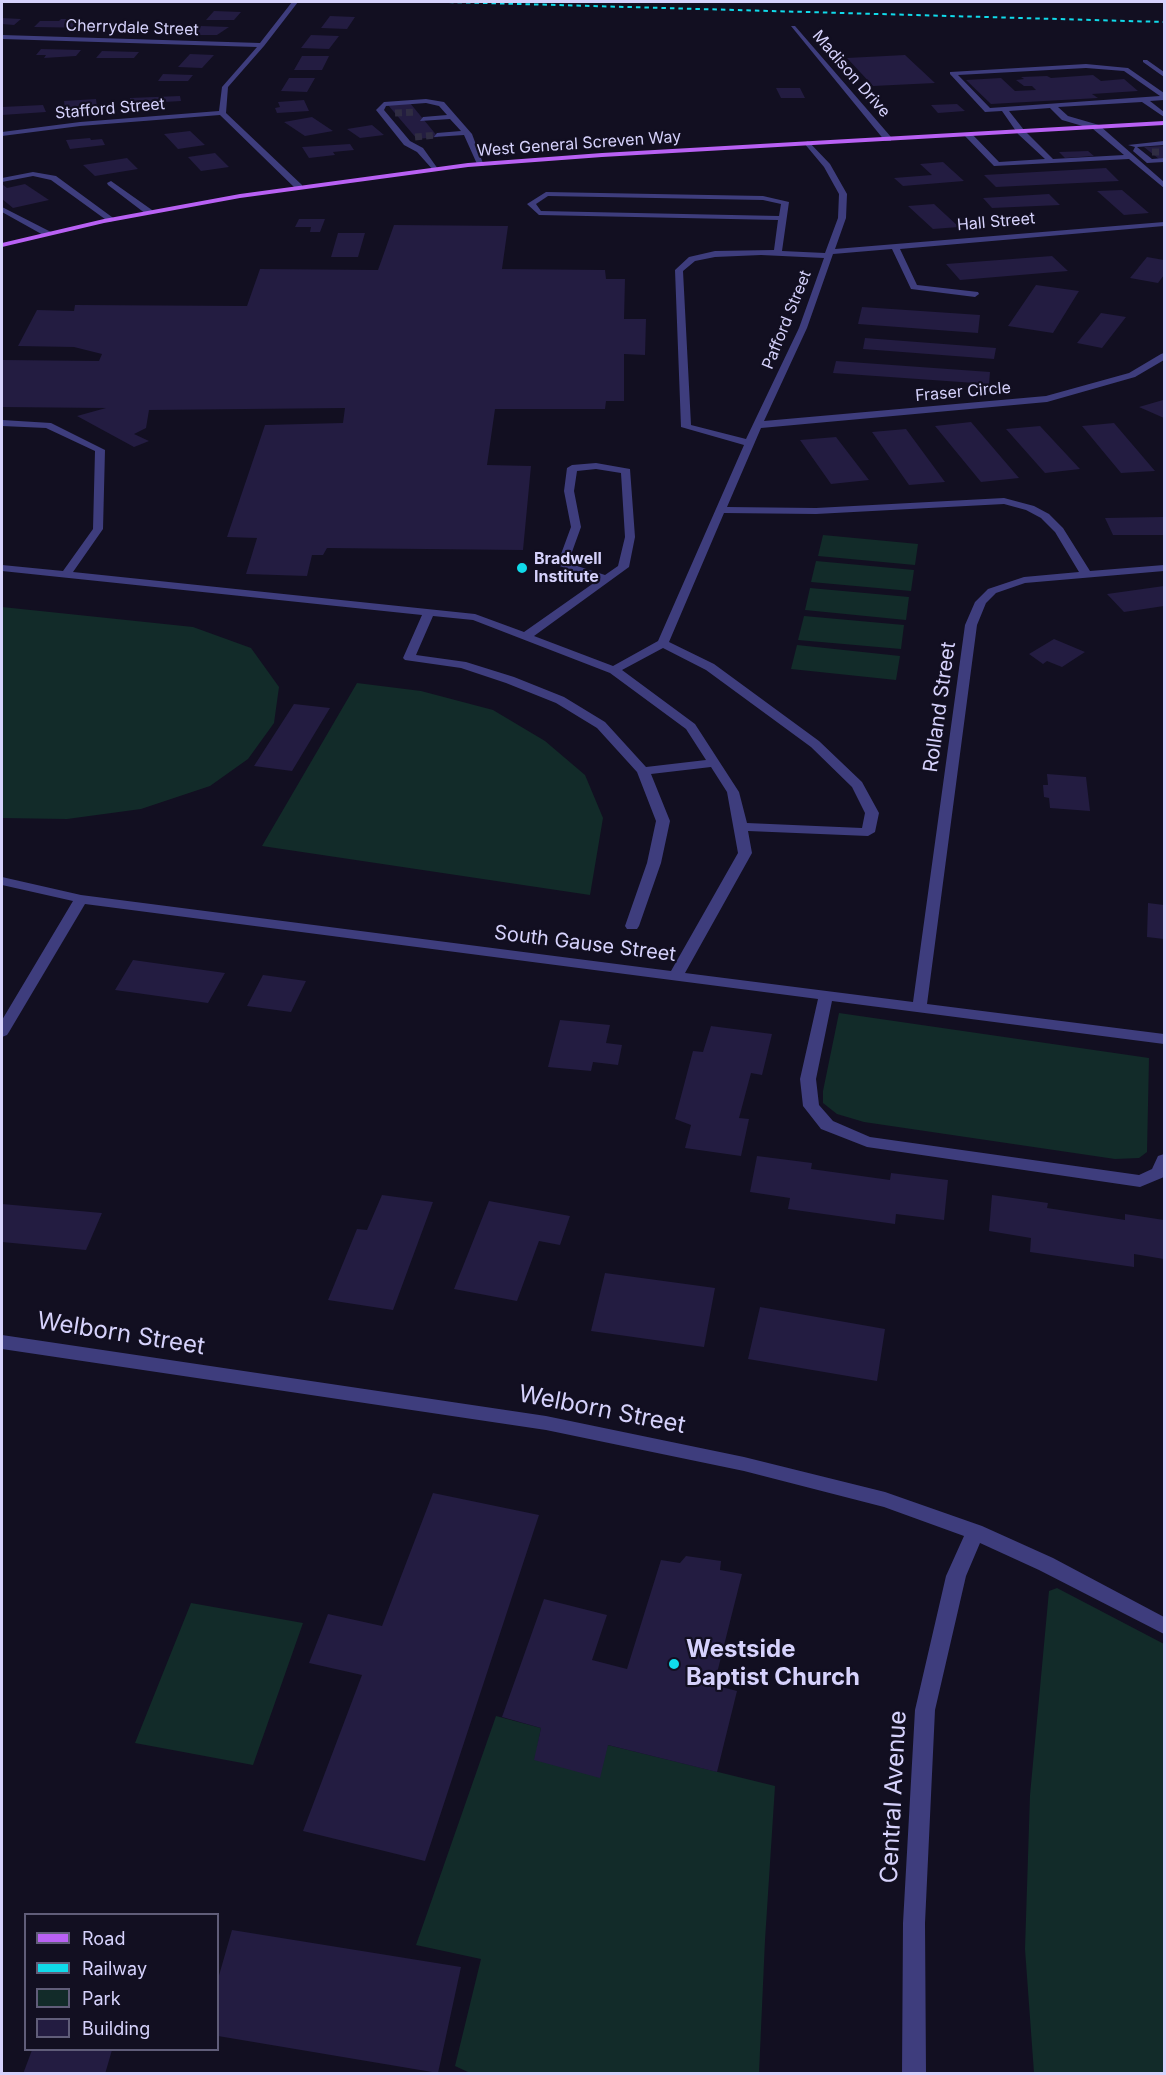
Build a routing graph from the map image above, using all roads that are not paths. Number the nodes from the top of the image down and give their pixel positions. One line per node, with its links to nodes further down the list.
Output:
1 (295, 2): 4 (street)
2 (792, 27): 30 (street, Madison Drive)
3 (2, 37): 4 (street, Cherrydale Street)
4 (262, 45): 13 (street)
5 (1145, 61): 6 (street)
6 (1164, 75)
7 (1164, 97): 8 (street); 11 (street)
8 (1143, 99): 9 (street); 16 (street)
9 (1052, 106): 11 (street); 22 (street)
10 (446, 109): 12 (street); 14 (street); 17 (street)
11 (1004, 109): 25 (street)
12 (417, 112)
13 (222, 113): 26 (street, Stafford Street); 48 (street)
14 (384, 114): 15 (street); 20 (street)
15 (396, 114)
16 (1164, 114)
17 (452, 117): 18 (street); 23 (street)
18 (423, 120)
19 (402, 122): 20 (street)
20 (390, 123): 28 (street)
21 (1164, 123): 22 (main road, West General Screven Way)
22 (1096, 127): 25 (main road, West General Screven Way); 38 (street)
23 (463, 130): 24 (street); 42 (street)
24 (434, 132)
25 (1021, 132): 29 (main road, West General Screven Way); 34 (street)
26 (2, 134)
27 (413, 134): 28 (street)
28 (400, 135): 43 (street)
29 (968, 135): 30 (main road, West General Screven Way); 41 (street)
30 (888, 139): 31 (main road, West General Screven Way)
31 (808, 143): 42 (main road, West General Screven Way); 58 (street, Pafford Street)
32 (1164, 144): 37 (street)
33 (1092, 149): 39 (street)
34 (1042, 151): 35 (street); 41 (street)
35 (1052, 151)
36 (1152, 152): 37 (street)
37 (1141, 153): 38 (street); 40 (street)
38 (1128, 155): 39 (street); 45 (street)
39 (1103, 159): 41 (street)
40 (1164, 160)
41 (1052, 161)
42 (481, 164): 43 (main road, West General Screven Way)
43 (434, 169): 48 (main road, West General Screven Way)
44 (2, 180): 52 (street)
45 (1161, 180): 47 (street)
46 (111, 183): 50 (street)
47 (1164, 186)
48 (299, 187): 50 (main road, West General Screven Way)
49 (2, 209): 54 (street)
50 (149, 212): 52 (main road, West General Screven Way)
51 (782, 218): 51 (street); 57 (street)
52 (112, 220): 54 (main road, West General Screven Way)
53 (1164, 224): 56 (street, Hall Street)
54 (48, 234): 55 (main road, West General Screven Way)
55 (2, 245)
56 (894, 246): 58 (street, Hall Street); 59 (street)
57 (778, 253): 58 (street, Hall Street); 63 (street, Hall Street)
58 (830, 254): 62 (street, Pafford Street)
59 (975, 294)
60 (1164, 356): 62 (street, Fraser Circle)
61 (2, 423): 67 (street)
62 (757, 425): 63 (street, Pafford Street)
63 (749, 442): 64 (street, Pafford Street)
64 (720, 510): 68 (street); 72 (street, Pafford Street)
65 (2, 568): 67 (street)
66 (1164, 568): 68 (street, Rolland Street)
67 (66, 574): 70 (street)
68 (1086, 574): 82 (street, Rolland Street)
69 (606, 579): 69 (street); 71 (street)
70 (429, 612): 71 (street); 75 (street)
71 (526, 636): 73 (street)
72 (663, 643): 73 (street); 76 (street)
73 (614, 670): 74 (street)
74 (715, 763): 75 (street); 76 (street)
75 (643, 771): 79 (street)
76 (741, 827): 80 (street)
77 (2, 881): 78 (street, South Gause Street)
78 (81, 899): 80 (street, South Gause Street); 83 (street)
79 (632, 926)
80 (676, 975): 81 (street, South Gause Street)
81 (826, 996): 82 (street, South Gause Street); 85 (street)
82 (919, 1009): 84 (street, South Gause Street)
83 (2, 1032)
84 (1164, 1040)
85 (1164, 1160)
86 (2, 1342): 87 (street, Welborn Street)
87 (975, 1532): 88 (street, Welborn Street); 89 (street, Central Avenue)
88 (1164, 1626)
89 (914, 2073)

